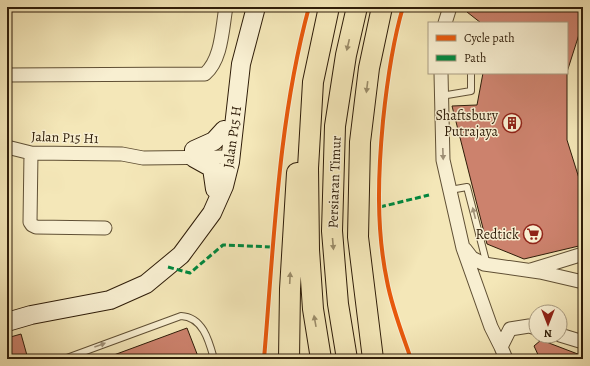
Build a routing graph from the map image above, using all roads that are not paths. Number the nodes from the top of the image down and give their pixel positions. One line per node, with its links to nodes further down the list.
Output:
1 (226, 7): 11 (street)
2 (247, 7): 15 (street, Jalan P15 H)
3 (256, 7): 19 (street, Jalan P15 H)
4 (330, 7): 12 (main road, Persiaran Timur)
5 (357, 7): 14 (main road, Persiaran Timur, one-way to 14)
6 (382, 7): 41 (main road, one-way to 41)
7 (450, 7): 8 (street)
8 (445, 22)
9 (441, 74): 13 (street)
10 (471, 74): 13 (lane)
11 (7, 75)
12 (313, 82): 38 (main road, one-way to 12); 39 (main road, Persiaran Timur, one-way to 12)
13 (441, 96): 21 (street, one-way to 21)
14 (335, 126): 40 (main road, Persiaran Timur, one-way to 40); 41 (main road)
15 (224, 130): 18 (street); 19 (street, Jalan P15 H)
16 (7, 147): 17 (street, Jalan P15 H1)
17 (31, 153): 18 (street, Jalan P15 H1); 22 (street)
18 (194, 154): 19 (street, Jalan P15 H1); 20 (street)
19 (226, 154): 20 (street, Jalan P15 H); 24 (street, Jalan P15 H)
20 (215, 189): 24 (street, Jalan P15 H)
21 (449, 190): 23 (street); 26 (lane, one-way to 21)
22 (105, 228)
23 (463, 248): 26 (street); 30 (street)
24 (182, 255): 31 (street, Jalan P15 H)
25 (577, 256): 27 (street); 28 (street)
26 (486, 264): 27 (street); 30 (street)
27 (530, 270): 28 (street)
28 (568, 279): 29 (street)
29 (583, 282)
30 (476, 285): 35 (street)
31 (7, 322)
32 (528, 326): 35 (street)
33 (568, 337): 34 (street)
34 (583, 342)
35 (503, 353)
36 (64, 359): 37 (lane, one-way to 37)
37 (214, 359)
38 (289, 359)
39 (321, 359)
40 (347, 359)
41 (373, 359)

